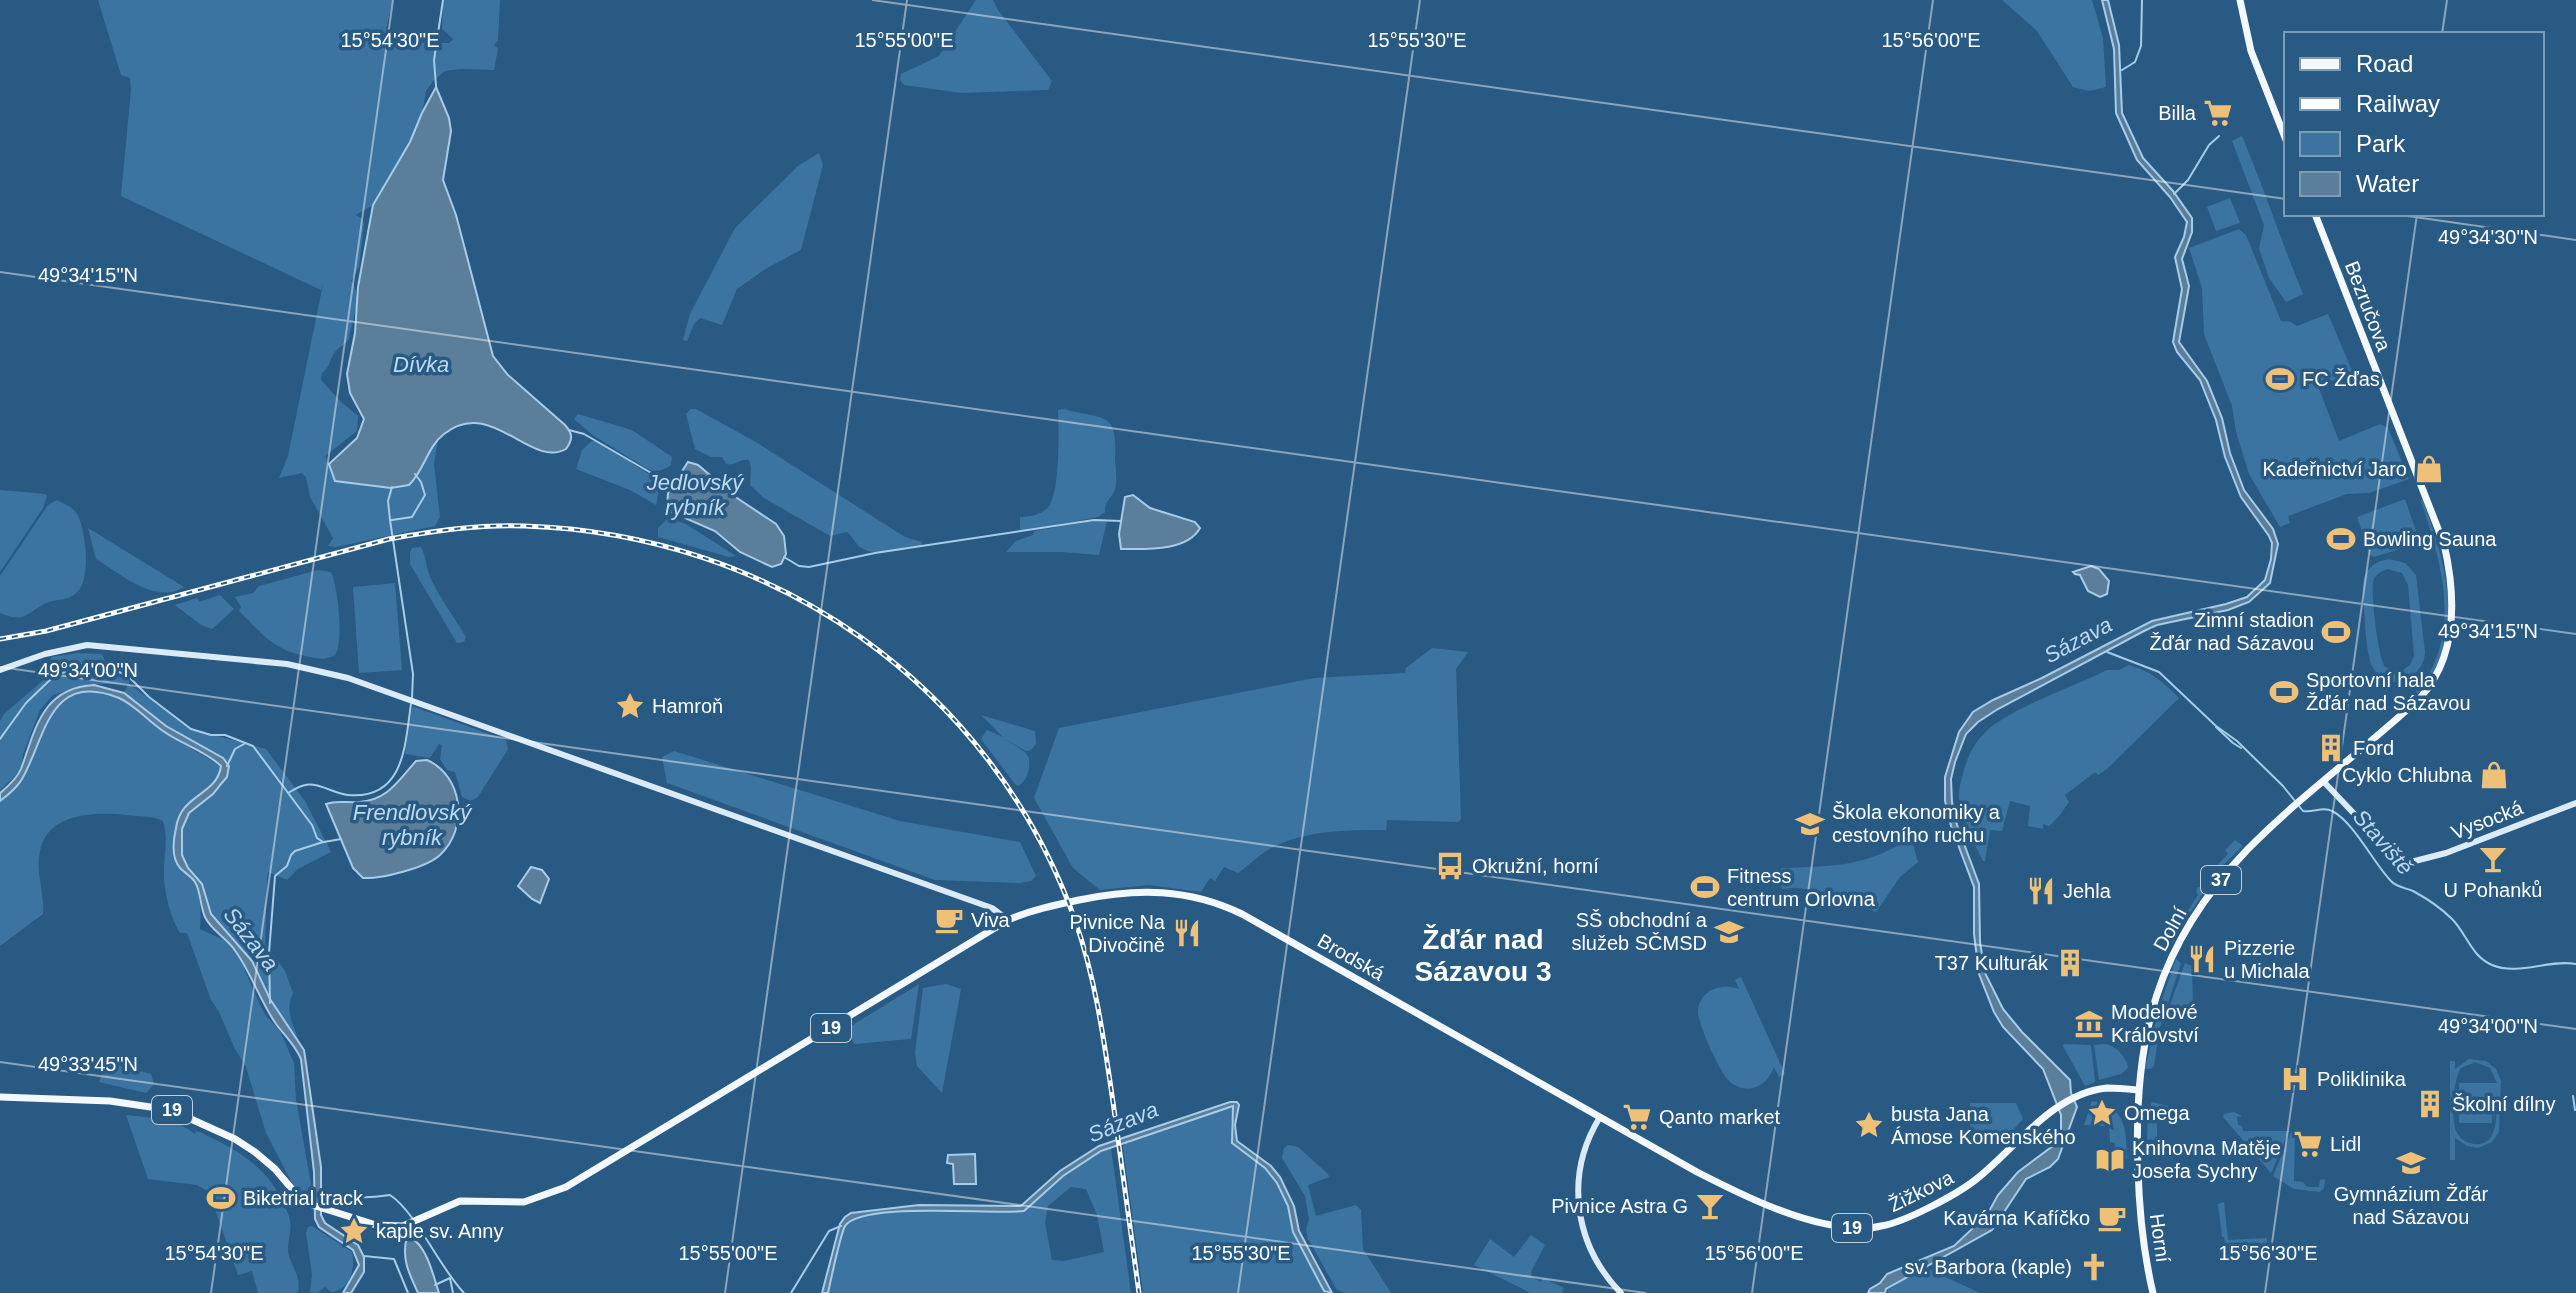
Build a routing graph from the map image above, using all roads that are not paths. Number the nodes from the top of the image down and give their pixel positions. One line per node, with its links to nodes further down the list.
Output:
1 (2240, 0): 2 (main road)
2 (2284, 135)
3 (2316, 216): 5 (main road, Bezručova / 37)
4 (0, 670): 7 (street)
5 (2323, 781): 6 (street, Vysocká); 8 (main road, Dolní / 37)
6 (2576, 803)
7 (1008, 920): 9 (main road, 19); 10 (main road, Brodská / 19)
8 (2138, 1090): 11 (main road, Žižkova / 19); 13 (main road, Horní)
9 (0, 1097)
10 (1600, 1117): 11 (main road, Brodská / 19); 12 (street)
11 (1697, 1172)
12 (1621, 1293)
13 (2153, 1293)

